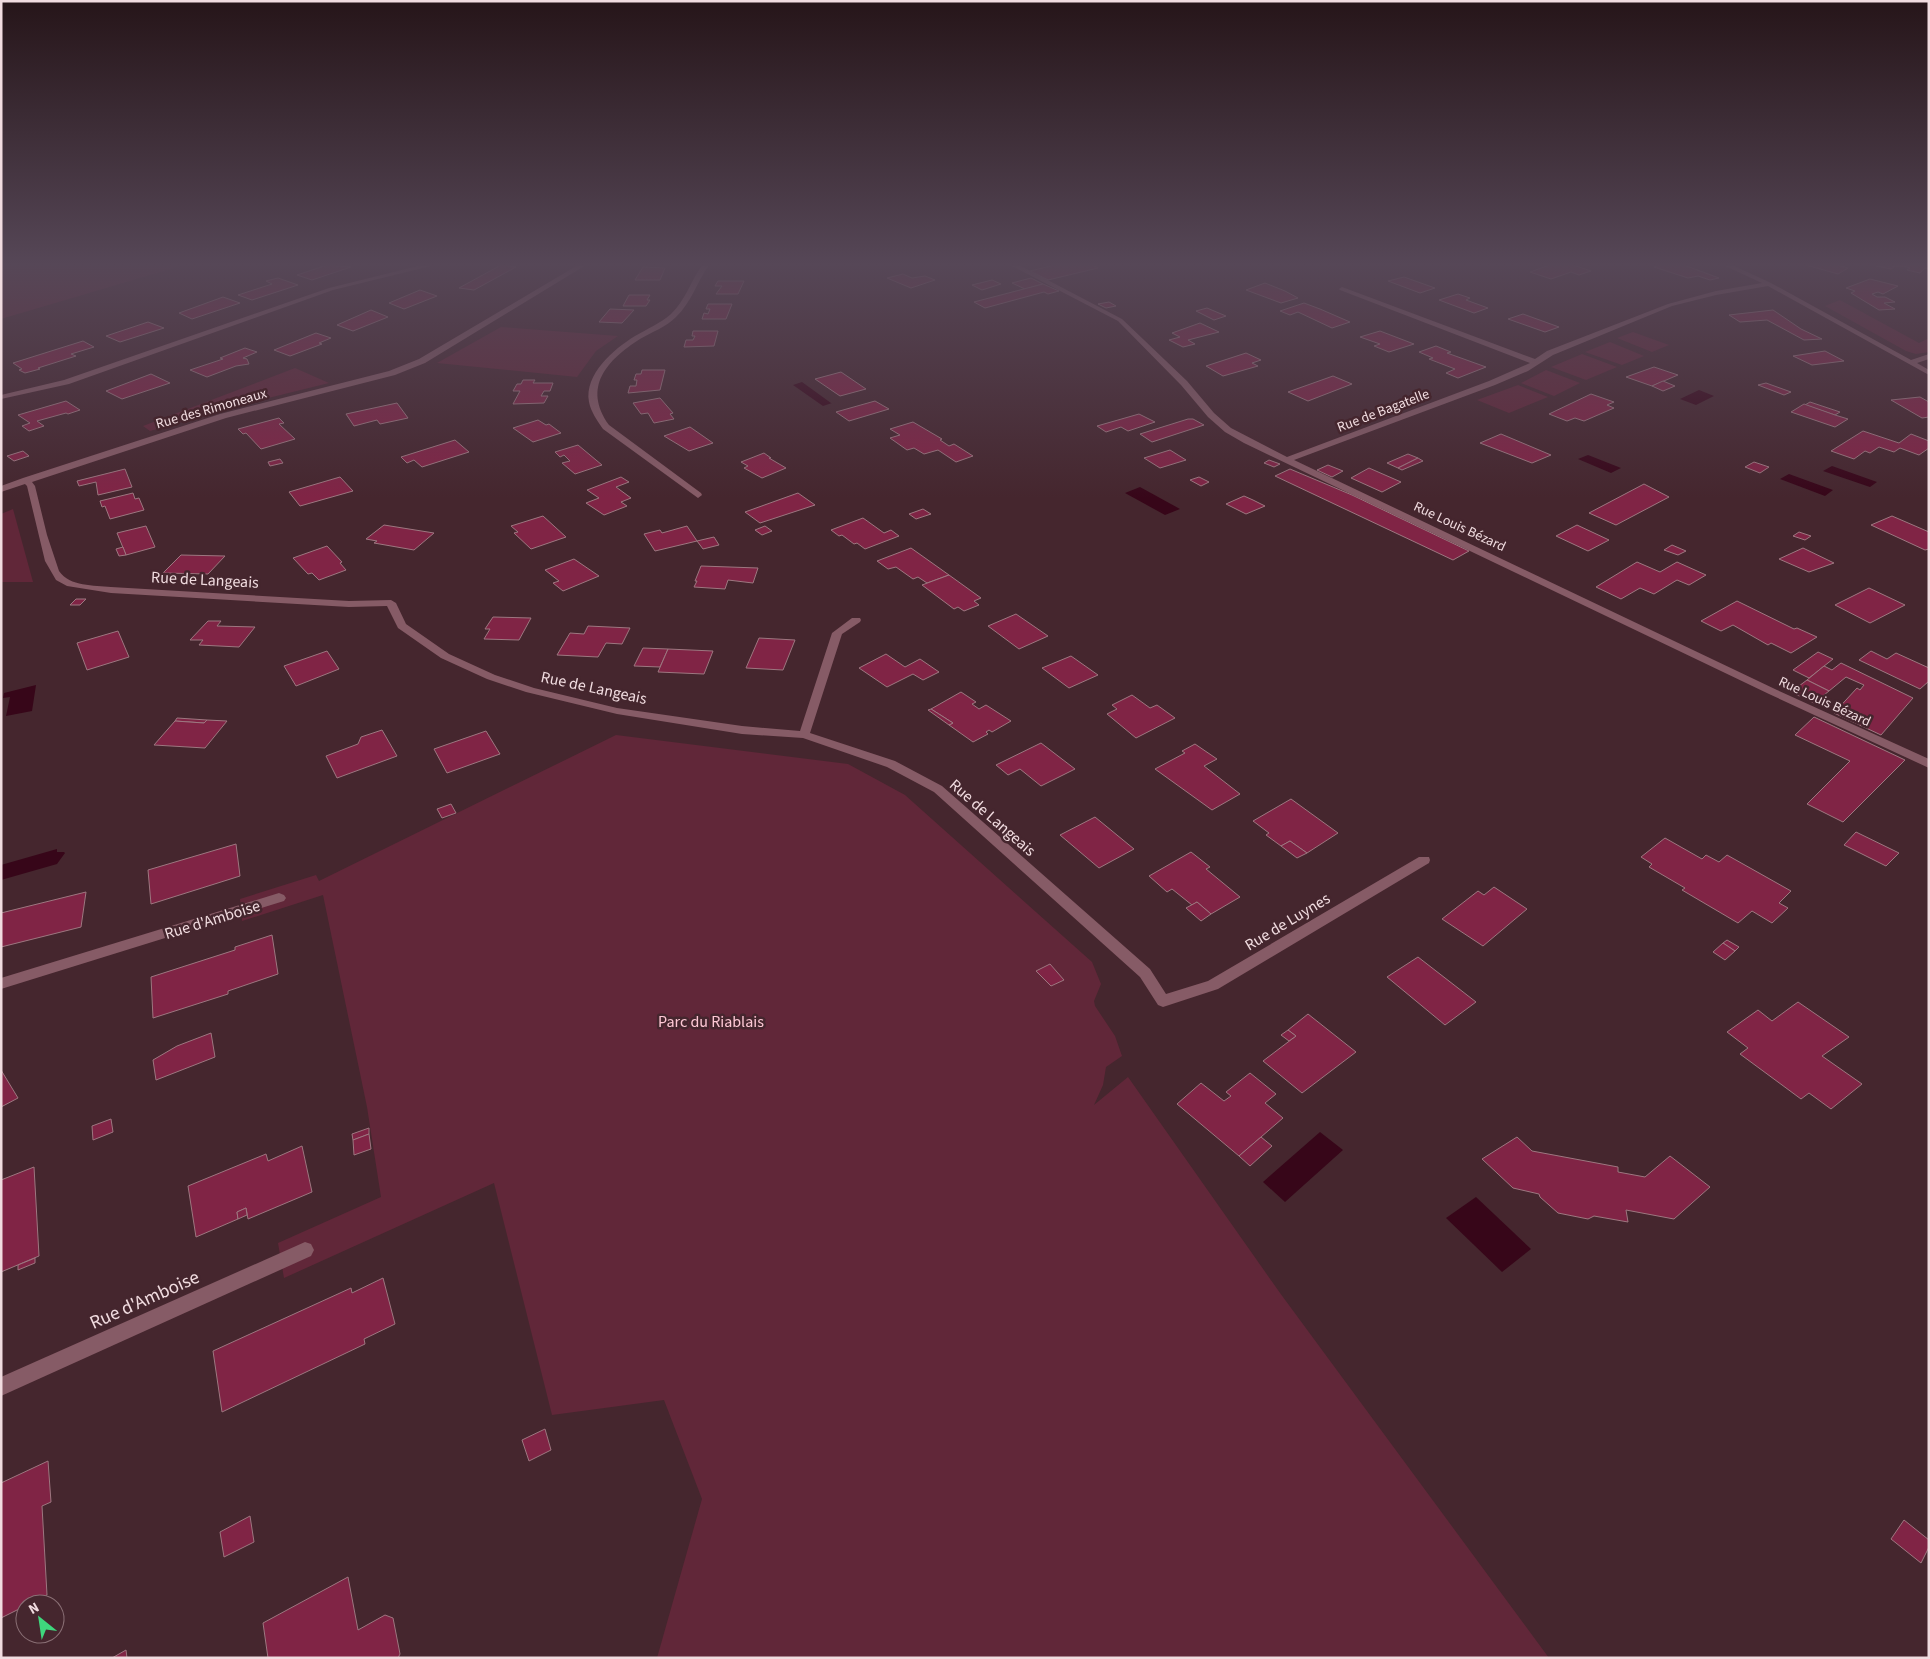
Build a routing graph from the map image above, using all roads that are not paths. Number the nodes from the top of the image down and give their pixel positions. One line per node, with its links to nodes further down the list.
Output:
1 (180, 342): 12 (street)
2 (453, 342): 14 (street, Rue des Rimoneaux)
3 (632, 342): 16 (street)
4 (1143, 342): 13 (street, Rue Louis Bézard)
5 (1483, 342): 9 (street)
6 (1576, 342): 9 (street, Rue de Bagatelle)
7 (1873, 342): 10 (street)
8 (1929, 356): 10 (street)
9 (1535, 362): 13 (street, Rue de Bagatelle)
10 (1910, 363): 11 (street)
11 (1929, 373)
12 (1, 397)
13 (1287, 460): 19 (street, Rue Louis Bézard)
14 (26, 480): 15 (street, Rue des Rimoneaux); 18 (street, Rue de Langeais)
15 (1, 488)
16 (698, 494)
17 (856, 620): 18 (street)
18 (804, 735): 23 (street, Rue de Langeais)
19 (1929, 764)
20 (1424, 860): 23 (street, Rue de Luynes)
21 (279, 898): 22 (street, Rue d'Amboise)
22 (1, 984)
23 (1163, 1000)
24 (305, 1250): 25 (street, Rue d'Amboise)
25 (1, 1387)

